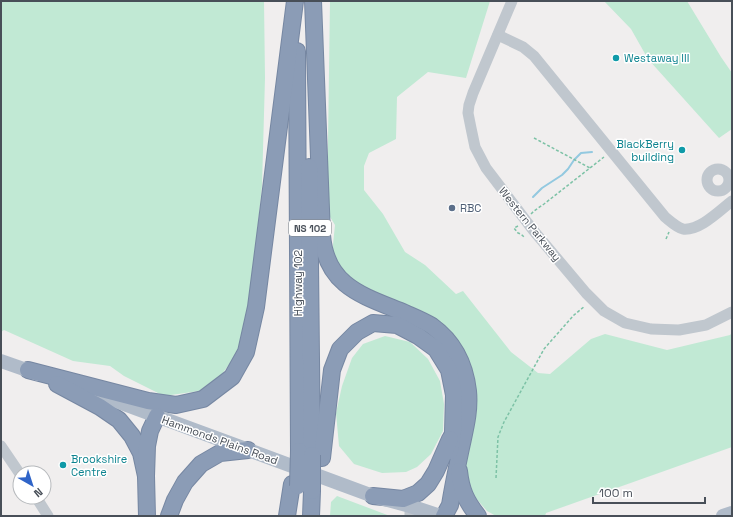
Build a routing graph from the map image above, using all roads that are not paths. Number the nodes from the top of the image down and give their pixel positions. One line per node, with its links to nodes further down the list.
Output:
1 (296, 1): 9 (highway); 14 (highway, Highway 102 / NS 102)
2 (308, 1): 14 (highway, Highway 102 / NS 102)
3 (313, 1): 15 (highway)
4 (512, 1): 5 (street, Western Parkway)
5 (498, 35): 6 (street); 7 (street, Western Parkway)
6 (732, 201)
7 (732, 312)
8 (1, 361): 9 (main road, Hammonds Plains Road)
9 (31, 371): 10 (main road, Hammonds Plains Road); 17 (highway)
10 (157, 416): 13 (main road, Hammonds Plains Road); 17 (highway)
11 (453, 432): 14 (highway); 19 (highway); 31 (highway)
12 (1, 446): 16 (street)
13 (248, 450): 19 (main road, Hammonds Plains Road); 25 (highway)
14 (307, 453): 18 (highway, Highway 102 / NS 102, bridge); 18 (highway)
15 (458, 461): 31 (highway); 32 (highway)
16 (14, 465)
17 (146, 476): 24 (highway)
18 (306, 489): 26 (highway); 27 (highway, Highway 102 / NS 102); 28 (highway, Highway 102 / NS 102); 29 (highway)
19 (373, 496): 21 (main road, Hammonds Plains Road)
20 (41, 505): 23 (street)
21 (410, 511): 30 (main road, Hammonds Plains Road)
22 (732, 513): 33 (main road)
23 (48, 516)
24 (147, 516)
25 (169, 516)
26 (287, 516)
27 (296, 516)
28 (311, 516)
29 (320, 516)
30 (440, 516)
31 (444, 516)
32 (478, 516)
33 (723, 516)

